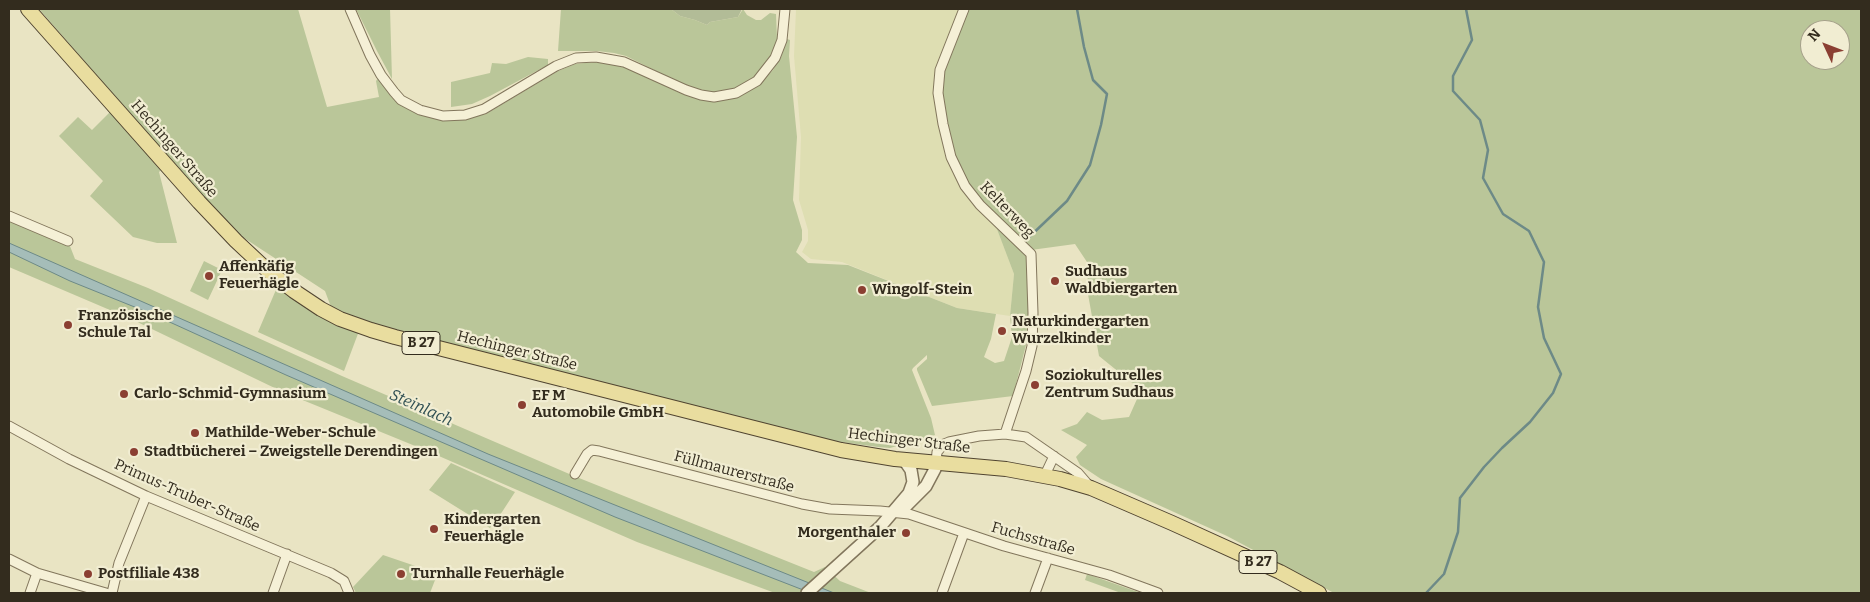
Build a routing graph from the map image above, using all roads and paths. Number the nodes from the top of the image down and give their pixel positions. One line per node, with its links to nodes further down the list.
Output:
1 (28, 9): 10 (main road, Hechinger Straße / B 27)
2 (350, 9): 3 (street)
3 (785, 9)
4 (964, 9): 8 (street, Kelterweg)
5 (9, 216): 6 (street)
6 (68, 242)
7 (9, 426): 16 (street, Primus-Truber-Straße)
8 (1005, 434): 9 (street, Hechinger Straße); 11 (street, Hechinger Straße)
9 (1054, 456): 13 (street); 14 (street, Hechinger Straße)
10 (904, 460): 11 (main road, Hechinger Straße / B 27); 15 (street)
11 (936, 463): 13 (main road, Hechinger Straße / B 27); 15 (street); 17 (street)
12 (575, 474): 17 (street, Füllmaurerstraße)
13 (1045, 476): 14 (main road, Hechinger Straße / B 27)
14 (1091, 488): 32 (main road, Hechinger Straße / B 27)
15 (909, 493): 17 (street)
16 (146, 496): 19 (street, Primus-Truber-Straße); 25 (street)
17 (896, 513): 18 (street, Fuchsstraße); 28 (street)
18 (964, 533): 20 (street, Fuchsstraße); 29 (street)
19 (287, 554): 26 (street); 27 (street, Primus-Truber-Straße)
20 (1048, 558): 30 (street); 31 (street, Fuchsstraße)
21 (9, 559): 22 (street)
22 (37, 573): 23 (street); 24 (street)
23 (30, 593)
24 (106, 593)
25 (112, 593)
26 (273, 593)
27 (349, 593)
28 (807, 593)
29 (942, 593)
30 (1035, 593)
31 (1158, 593)
32 (1319, 593)

